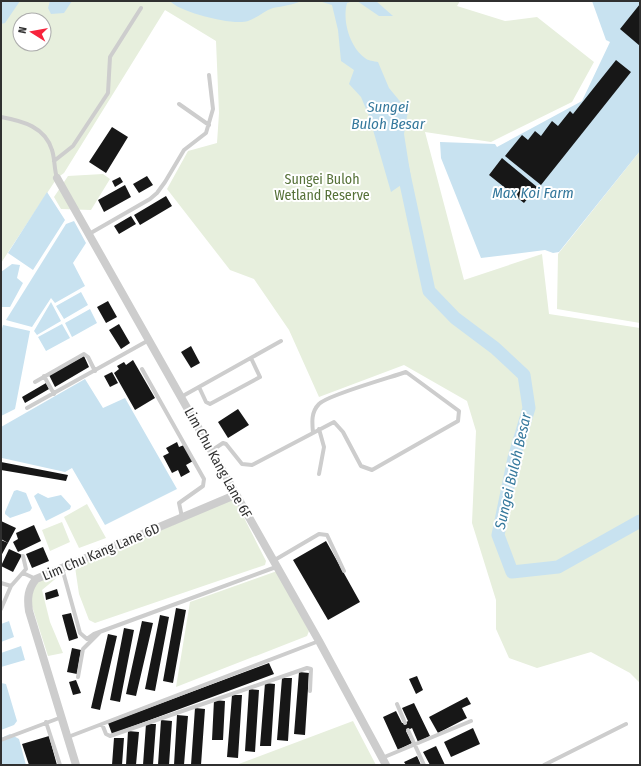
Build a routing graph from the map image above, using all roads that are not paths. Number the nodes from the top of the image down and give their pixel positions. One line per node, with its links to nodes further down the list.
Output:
1 (141, 8): 6 (lane)
2 (209, 75): 5 (lane)
3 (179, 104): 5 (lane)
4 (1, 117): 6 (lane, Lim Chu Kang Lane 6F)
5 (209, 125): 8 (lane)
6 (54, 161): 7 (lane, Lim Chu Kang Lane 6F)
7 (57, 178): 8 (street, Lim Chu Kang Lane 6F)
8 (89, 234): 9 (street, Lim Chu Kang Lane 6F)
9 (149, 340): 13 (lane); 18 (street, Lim Chu Kang Lane 6F)
10 (281, 341): 11 (lane)
11 (251, 358): 16 (lane); 16 (lane)
12 (142, 369): 25 (lane)
13 (95, 371): 14 (lane); 17 (lane)
14 (44, 376): 15 (lane); 17 (lane)
15 (35, 382)
16 (199, 387): 18 (lane)
17 (54, 394): 19 (lane)
18 (180, 397): 22 (street, Lim Chu Kang Lane 6F)
19 (27, 408)
20 (319, 430): 21 (lane); 21 (lane); 23 (lane)
21 (312, 433): 22 (lane)
22 (210, 452): 24 (street, Lim Chu Kang Lane 6F)
23 (319, 474)
24 (235, 495): 25 (street, Lim Chu Kang Lane 6D); 27 (street, Lim Chu Kang Lane 6F)
25 (182, 517): 28 (street, Lim Chu Kang Lane 6D)
26 (23, 556): 30 (lane)
27 (274, 564): 29 (lane); 35 (lane); 36 (street, Lim Chu Kang Lane 6F)
28 (62, 568): 31 (street, Lim Chu Kang Lane 6D); 35 (lane)
29 (344, 571)
30 (23, 573): 31 (lane); 33 (lane)
31 (36, 579): 40 (street, Lim Chu Kang Lane 6D)
32 (1, 583): 33 (lane)
33 (11, 586): 34 (lane)
34 (1, 609)
35 (100, 633): 37 (lane)
36 (319, 641): 44 (lane); 50 (street, Lim Chu Kang Lane 6F)
37 (78, 677)
38 (310, 691): 44 (lane)
39 (397, 704): 43 (lane)
40 (62, 717): 42 (lane); 47 (street, Lim Chu Kang Lane 6D)
41 (471, 721): 49 (lane)
42 (46, 722): 48 (lane); 51 (lane)
43 (405, 723)
44 (102, 724): 47 (lane)
45 (626, 724): 54 (lane)
46 (408, 730): 49 (lane)
47 (68, 737): 52 (street, Lim Chu Kang Lane 6D)
48 (1, 740)
49 (415, 745): 50 (lane); 53 (lane)
50 (384, 762)
51 (60, 765)
52 (76, 765)
53 (424, 765)
54 (544, 765)

